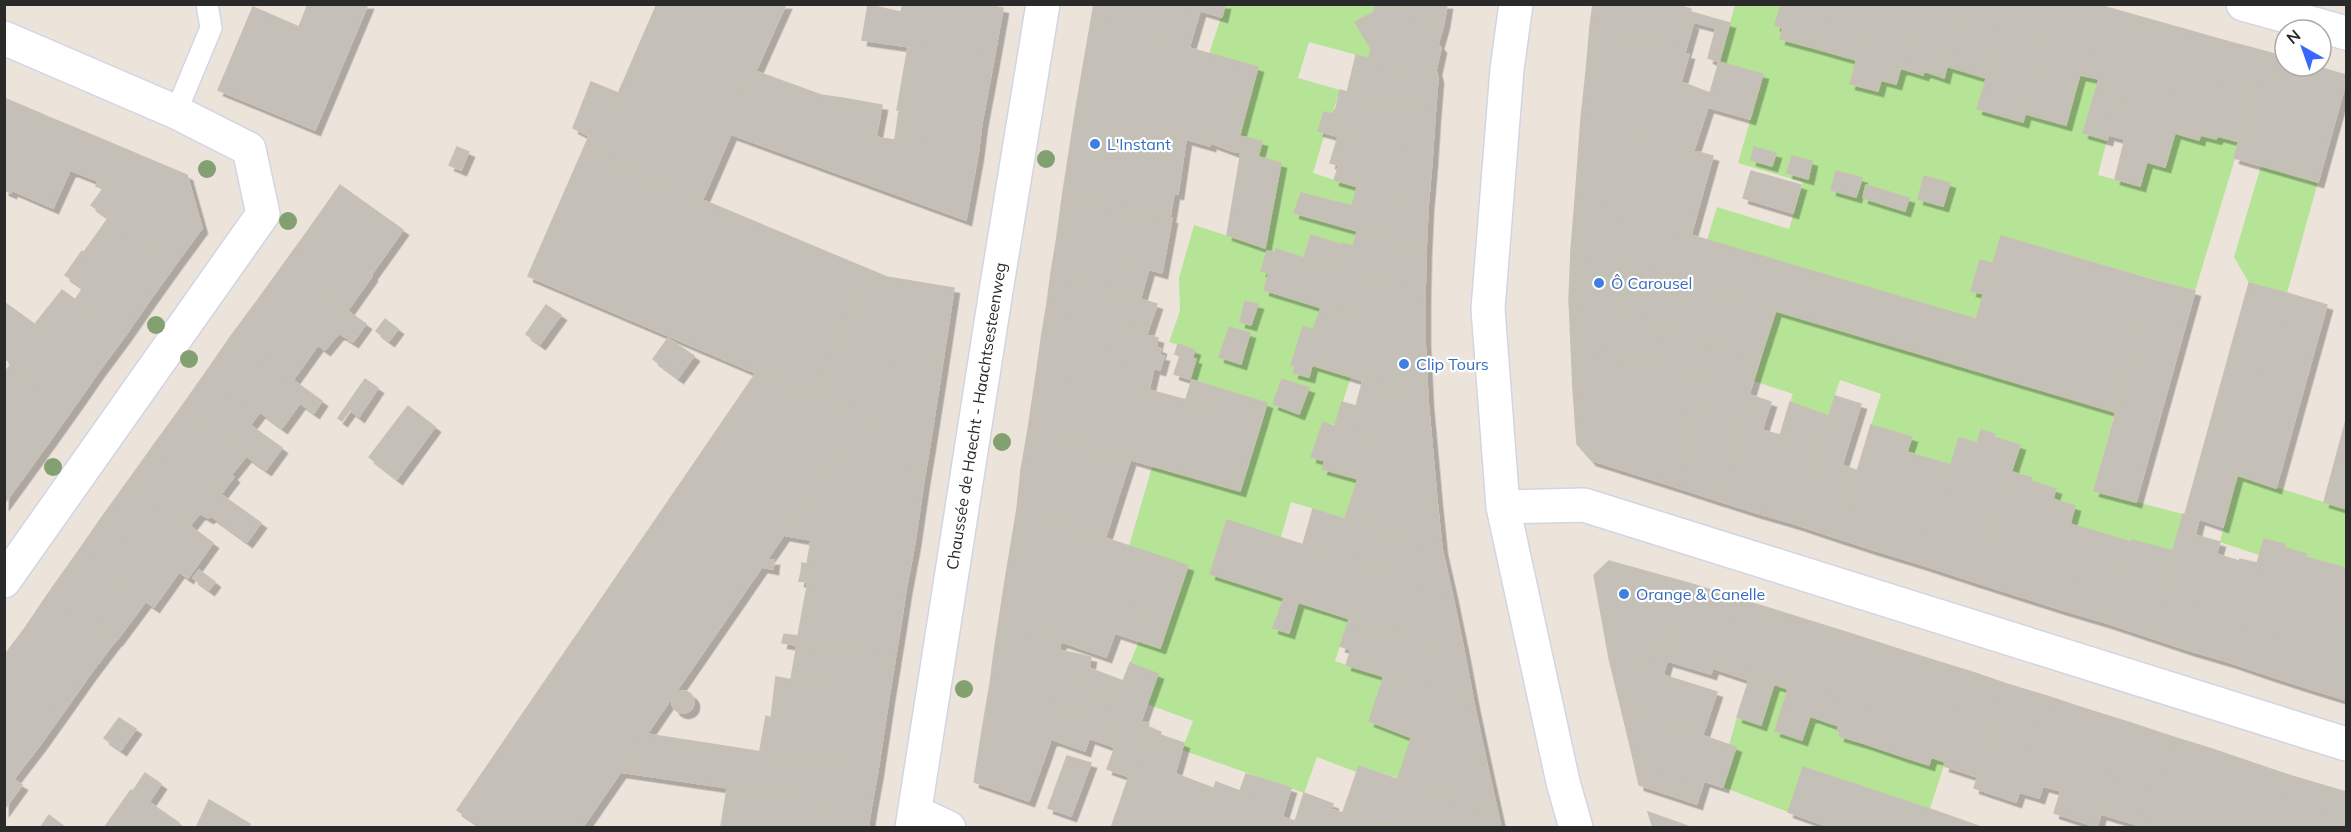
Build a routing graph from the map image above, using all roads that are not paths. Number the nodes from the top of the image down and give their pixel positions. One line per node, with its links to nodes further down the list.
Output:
1 (207, 4): 7 (lane)
2 (1043, 4): 11 (street, Chaussée de Haecht - Haachtsesteenweg)
3 (1516, 4): 8 (street)
4 (2250, 6): 5 (street)
5 (2346, 33)
6 (4, 38): 7 (street)
7 (176, 112): 9 (street)
8 (1503, 507): 10 (street); 13 (street)
9 (4, 581)
10 (2346, 744)
11 (913, 820): 12 (street)
12 (949, 828)
13 (1576, 828)

